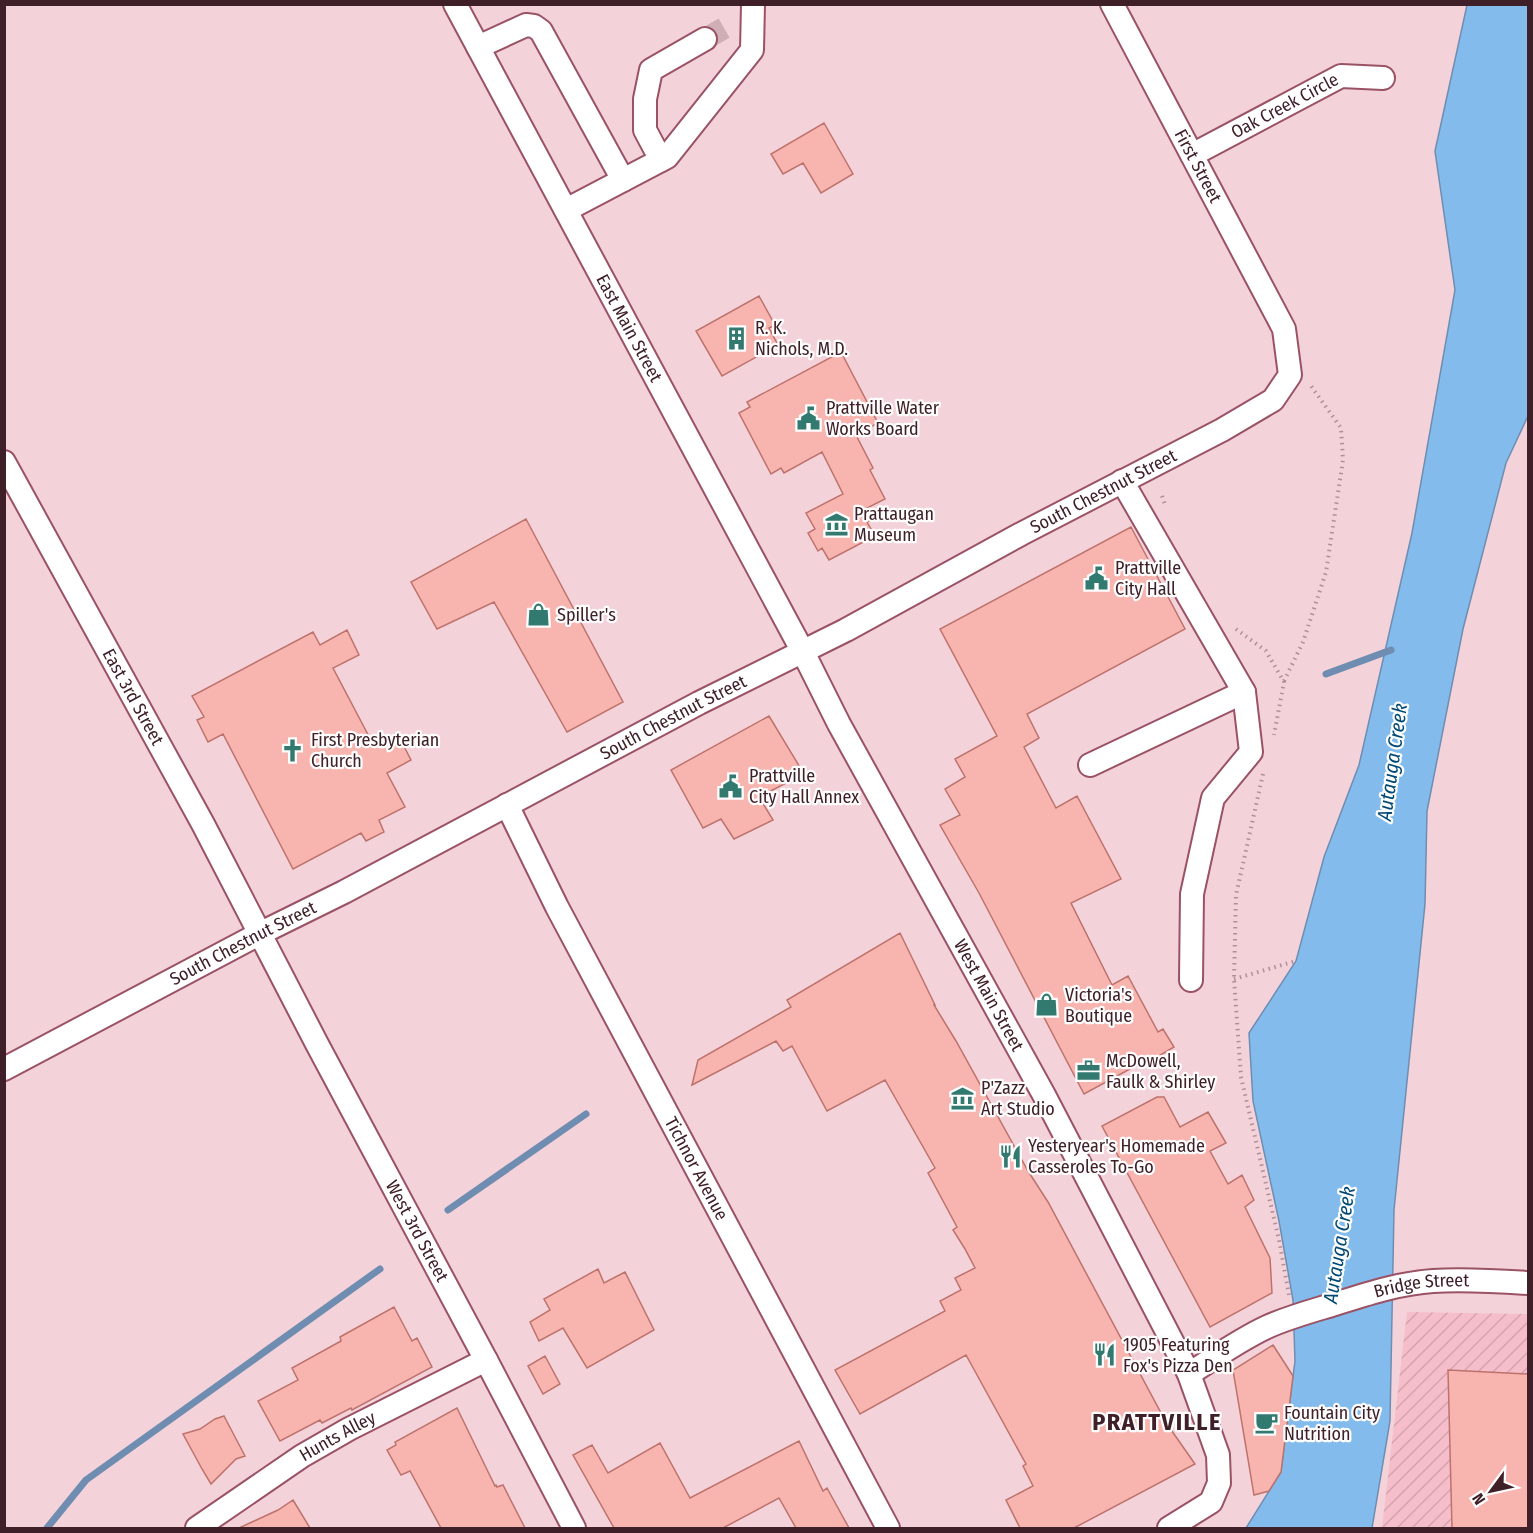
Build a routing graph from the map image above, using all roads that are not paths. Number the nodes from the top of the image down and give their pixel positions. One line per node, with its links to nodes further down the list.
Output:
1 (455, 4): 6 (street, East Main Street)
2 (1112, 4): 8 (street, First Street)
3 (753, 8): 4 (street); 9 (street)
4 (733, 23)
5 (705, 39): 9 (street)
6 (478, 47): 10 (street); 11 (street, East Main Street)
7 (1383, 78): 8 (street, Oak Creek Circle)
8 (1192, 155): 12 (street, First Street)
9 (661, 160): 10 (street)
10 (623, 180): 11 (street)
11 (566, 210): 15 (street, East Main Street)
12 (1284, 329): 14 (street, South Chestnut Street)
13 (4, 462): 19 (street, East 3rd Street)
14 (1122, 481): 15 (street, South Chestnut Street); 16 (street)
15 (803, 652): 18 (street, South Chestnut Street); 24 (street, West Main Street)
16 (1244, 692): 17 (street); 20 (street)
17 (1090, 765)
18 (507, 805): 19 (street, South Chestnut Street); 27 (street, Tichnor Avenue)
19 (261, 933): 21 (street, South Chestnut Street); 23 (street, West 3rd Street)
20 (1191, 980)
21 (4, 1069)
22 (1528, 1283): 24 (street, Bridge Street)
23 (486, 1360): 25 (street, Hunts Alley); 26 (street, West 3rd Street)
24 (1189, 1374): 28 (street, West Main Street)
25 (197, 1528)
26 (574, 1528)
27 (888, 1528)
28 (1168, 1528)

